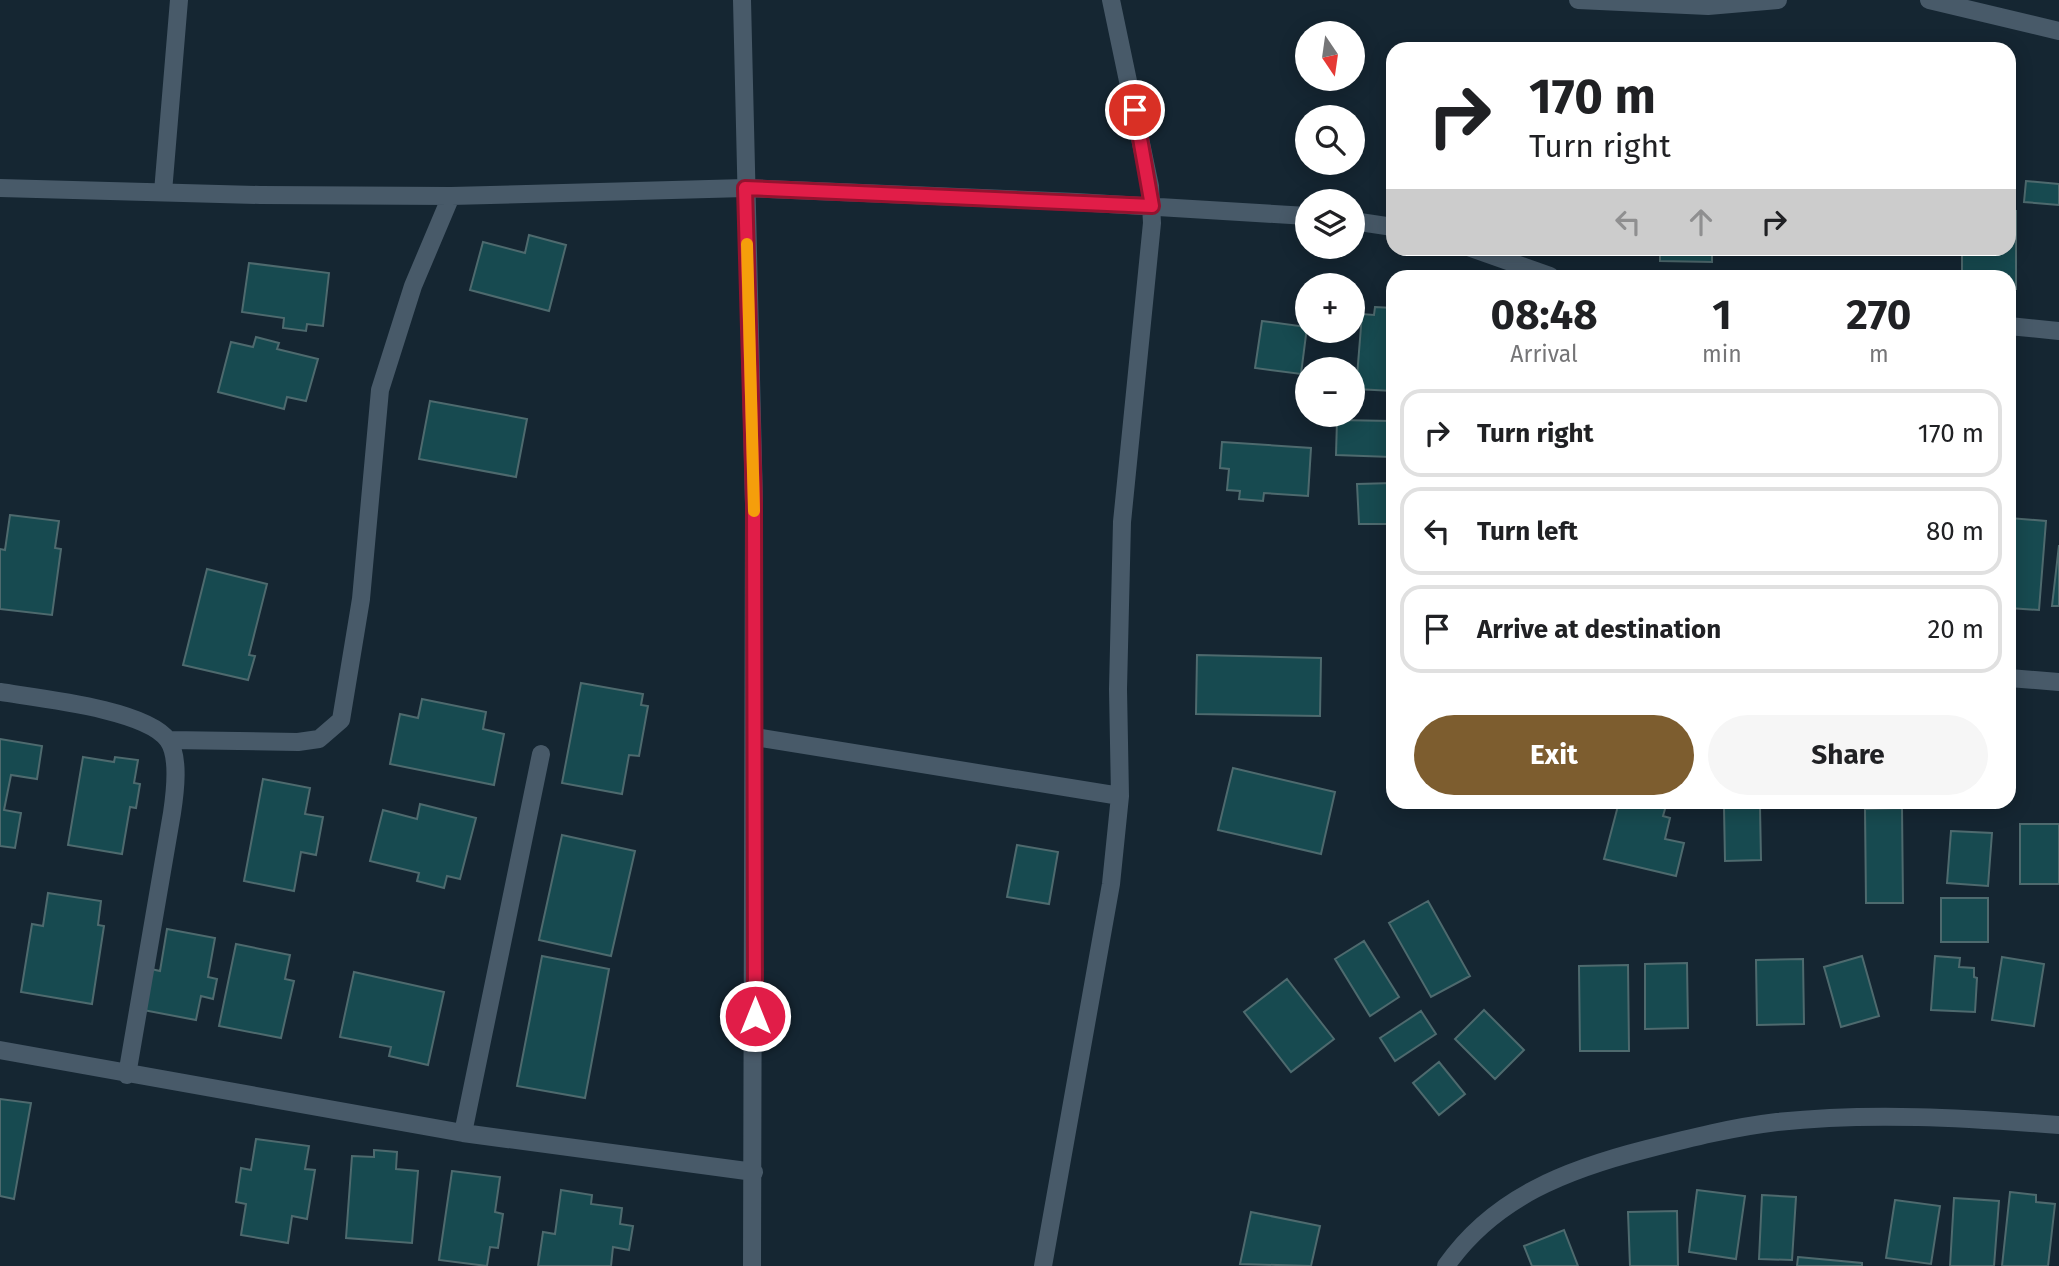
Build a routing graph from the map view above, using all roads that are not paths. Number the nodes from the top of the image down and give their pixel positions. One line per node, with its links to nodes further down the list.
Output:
1 (179, 0): 10 (street)
2 (742, 0): 9 (street)
3 (1111, 0): 12 (street)
4 (1578, 0): 5 (street)
5 (1778, 0)
6 (1929, 0): 7 (street)
7 (2059, 31)
8 (0, 188): 10 (street)
9 (745, 188): 11 (street); 12 (street); 23 (street)
10 (163, 192): 11 (street)
11 (451, 196): 24 (street)
12 (1152, 206): 13 (street); 26 (street)
13 (1295, 215)
14 (1365, 223): 15 (street)
15 (1386, 226)
16 (1494, 256): 17 (street)
17 (1533, 270)
18 (2016, 327): 19 (street)
19 (2059, 331)
20 (2016, 679): 21 (street)
21 (2059, 682)
22 (0, 692): 24 (street)
23 (755, 737): 26 (street); 31 (street)
24 (169, 740): 28 (street)
25 (541, 754): 30 (street)
26 (1121, 796): 33 (street)
27 (0, 1051): 28 (street)
28 (127, 1075): 30 (street)
29 (2059, 1125): 34 (street)
30 (463, 1133): 31 (street)
31 (754, 1172): 32 (street)
32 (752, 1266)
33 (1043, 1266)
34 (1446, 1266)

